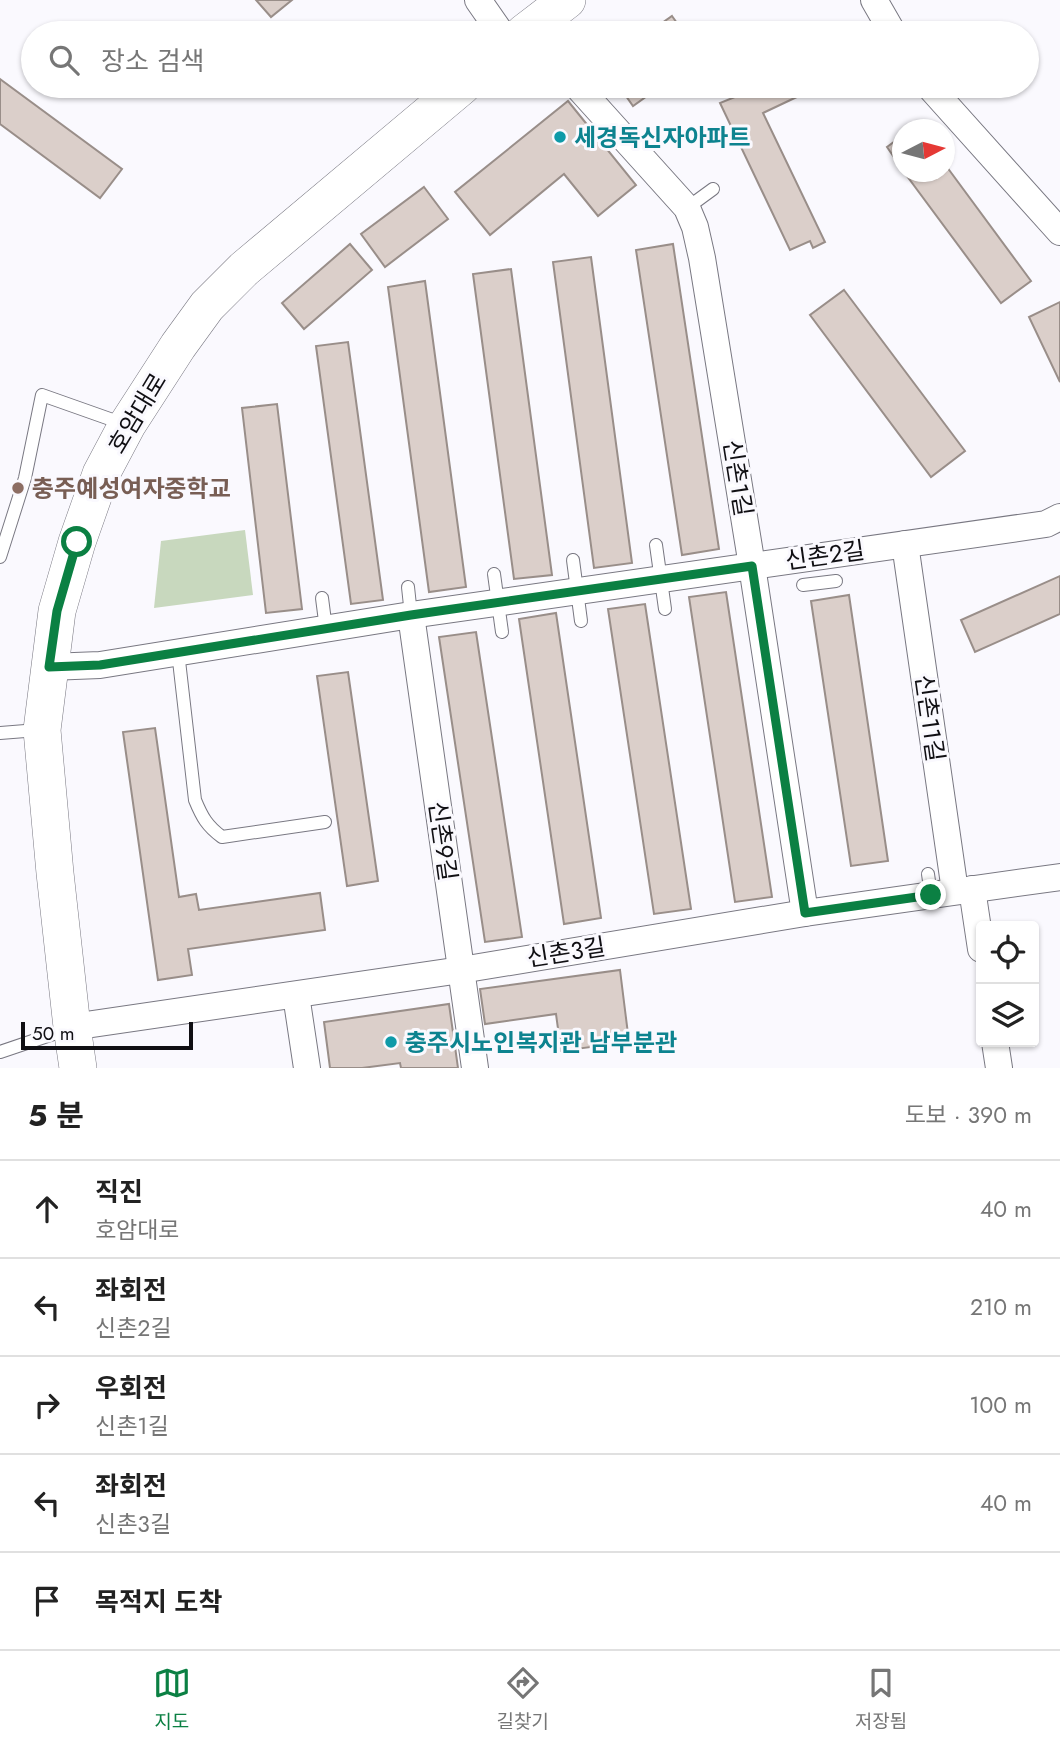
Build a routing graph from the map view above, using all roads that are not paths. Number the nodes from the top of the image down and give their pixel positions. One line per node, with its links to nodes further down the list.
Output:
1 (478, 0): 4 (street)
2 (567, 0): 5 (street)
3 (874, 0): 6 (street)
4 (505, 21)
5 (538, 21)
6 (886, 21)
7 (448, 98): 13 (street, 호암대로)
8 (588, 98): 11 (street, 신촌1길)
9 (940, 98): 12 (street)
10 (713, 189): 11 (lane)
11 (687, 208): 19 (street, 신촌1길)
12 (1060, 232)
13 (127, 425): 17 (lane); 34 (street, 호암대로)
14 (1060, 517): 15 (street, 신촌2길)
15 (905, 544): 19 (street, 신촌2길); 39 (street, 신촌11길)
16 (656, 545): 21 (lane)
17 (0, 558)
18 (573, 560): 25 (lane)
19 (752, 566): 21 (street, 신촌2길); 40 (street, 신촌1길)
20 (494, 574): 27 (lane)
21 (660, 578): 25 (street, 신촌2길); 28 (lane)
22 (835, 581): 23 (lane)
23 (803, 585)
24 (408, 587): 29 (lane)
25 (577, 590): 27 (street, 신촌2길); 30 (lane)
26 (322, 598): 31 (lane)
27 (498, 602): 29 (street, 신촌2길); 32 (lane)
28 (665, 609)
29 (411, 615): 31 (street, 신촌2길); 42 (street, 신촌9길)
30 (581, 621)
31 (326, 629): 33 (street, 신촌2길)
32 (502, 632)
33 (178, 652): 34 (street, 신촌2길); 37 (lane)
34 (49, 667): 35 (street, 호암대로)
35 (42, 730): 36 (lane); 44 (street, 호암대로)
36 (0, 733)
37 (325, 822)
38 (1060, 877): 39 (street, 신촌3길)
39 (947, 887): 40 (street, 신촌3길); 41 (street, 신촌11길)
40 (805, 913): 42 (street, 신촌3길)
41 (976, 940)
42 (461, 970): 43 (street, 신촌3길); 49 (street, 신촌9길)
43 (296, 995): 44 (street, 신촌3길); 48 (street)
44 (72, 1027): 46 (lane); 47 (street, 호암대로)
45 (996, 1047): 50 (street)
46 (0, 1052)
47 (78, 1068)
48 (307, 1068)
49 (474, 1068)
50 (999, 1068)

